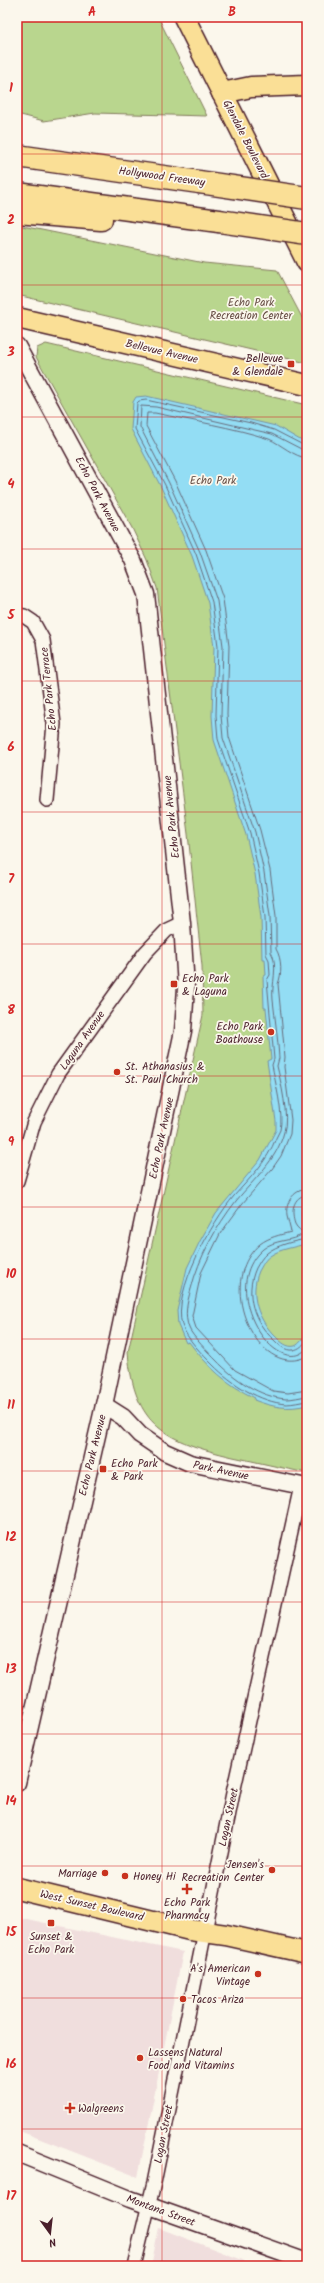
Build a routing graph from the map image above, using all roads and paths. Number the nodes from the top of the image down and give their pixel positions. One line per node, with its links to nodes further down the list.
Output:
1 (184, 17): 3 (main road, Glendale Boulevard)
2 (307, 85): 3 (main road)
3 (222, 93): 12 (main road, Glendale Boulevard)
4 (17, 156): 5 (highway, Hollywood Freeway)
5 (199, 182): 6 (highway, bridge); 8 (highway, Hollywood Freeway, bridge)
6 (307, 188)
7 (17, 194): 10 (highway)
8 (307, 198)
9 (17, 212): 10 (highway)
10 (219, 221): 11 (highway, bridge)
11 (307, 234)
12 (307, 262)
13 (17, 318): 15 (main road, Bellevue Avenue)
14 (17, 346): 18 (street, Echo Park Avenue)
15 (307, 385)
16 (17, 615): 17 (street, Echo Park Terrace)
17 (47, 800)
18 (182, 923): 19 (street, Laguna Avenue); 20 (street, Echo Park Avenue)
19 (17, 1181)
20 (104, 1405): 21 (street, Park Avenue); 22 (street, Echo Park Avenue)
21 (304, 1487): 24 (street, Logan Street)
22 (17, 1783)
23 (17, 1888): 24 (main road, West Sunset Boulevard)
24 (205, 1933): 25 (main road, West Sunset Boulevard); 27 (street, Logan Street)
25 (307, 1953)
26 (17, 2153): 27 (street, Montana Street)
27 (148, 2206): 28 (street, Montana Street); 29 (street, Logan Street)
28 (307, 2262)
29 (134, 2266)

